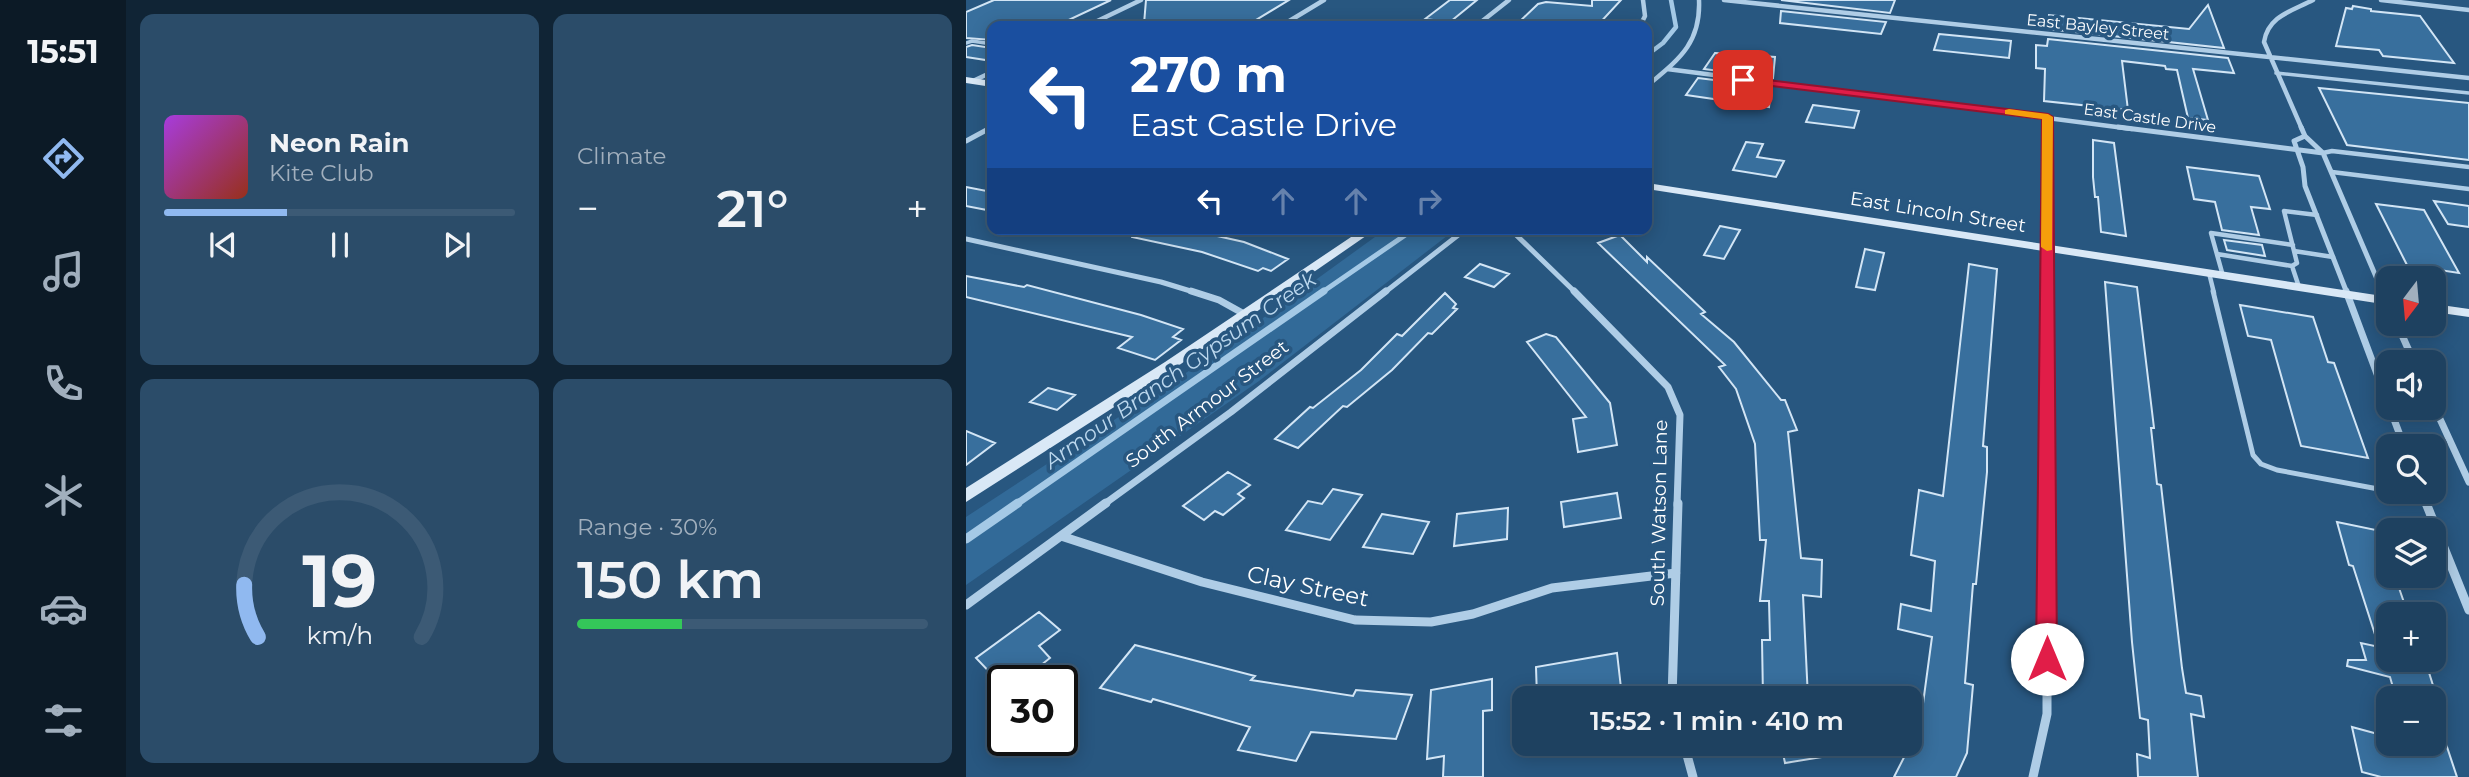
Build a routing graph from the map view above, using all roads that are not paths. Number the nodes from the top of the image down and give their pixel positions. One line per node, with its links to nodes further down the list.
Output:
1 (1141, 0): 10 (street)
2 (1324, 0): 11 (street)
3 (1509, 0): 12 (street)
4 (1643, 0): 13 (street)
5 (1699, 0): 17 (street)
6 (1724, 0): 16 (street, East Bayley Street)
7 (2313, 0): 16 (street)
8 (2381, 0): 9 (street)
9 (2469, 10)
10 (1097, 21)
11 (1289, 21)
12 (1482, 21)
13 (1642, 21)
14 (966, 43): 15 (lane)
15 (987, 43)
16 (2268, 56): 18 (street); 20 (street, East Bayley Street)
17 (1667, 69): 22 (street); 24 (street, East Castle Drive)
18 (2276, 73): 23 (lane); 26 (street)
19 (987, 74): 21 (street)
20 (2469, 78)
21 (970, 80)
22 (1652, 82)
23 (2469, 93)
24 (2048, 117): 28 (street, East Castle Drive); 40 (street)
25 (987, 130): 27 (street)
26 (2305, 136): 28 (street); 29 (street)
27 (966, 141)
28 (2297, 150): 29 (street, East Castle Drive); 34 (street)
29 (2323, 153): 30 (lane); 31 (street)
30 (2469, 167)
31 (2332, 172): 33 (lane); 46 (street)
32 (1652, 187): 40 (street, East Lincoln Street)
33 (2469, 189)
34 (2317, 215): 39 (lane); 42 (street)
35 (1362, 235): 52 (street)
36 (1458, 235): 59 (street, South Armour Street)
37 (1516, 235): 60 (street, South Watson Lane)
38 (966, 239): 52 (street)
39 (2293, 248): 41 (lane); 42 (lane); 43 (lane)
40 (2047, 249): 44 (street, East Lincoln Street); 66 (street)
41 (2217, 254): 43 (lane); 45 (lane)
42 (2333, 257): 48 (street)
43 (2292, 266): 47 (lane)
44 (2209, 273): 45 (street, East Lincoln Street); 56 (lane)
45 (2223, 275): 47 (street, East Lincoln Street)
46 (2376, 275)
47 (2299, 287): 48 (street, East Lincoln Street)
48 (2349, 295): 49 (street, East Lincoln Street); 54 (street)
49 (2376, 301)
50 (2446, 310): 51 (street)
51 (2469, 313)
52 (1246, 316): 57 (street)
53 (2440, 420): 55 (street)
54 (2399, 434)
55 (2469, 482)
56 (2376, 488)
57 (966, 496)
58 (2427, 504): 62 (street)
59 (1061, 536): 60 (street, Clay Street); 61 (street, South Armour Street)
60 (1676, 573): 63 (street, South Watson Lane)
61 (966, 605)
62 (2469, 610)
63 (1672, 686)
64 (1687, 756): 65 (street)
65 (1693, 777)
66 (2033, 777)

